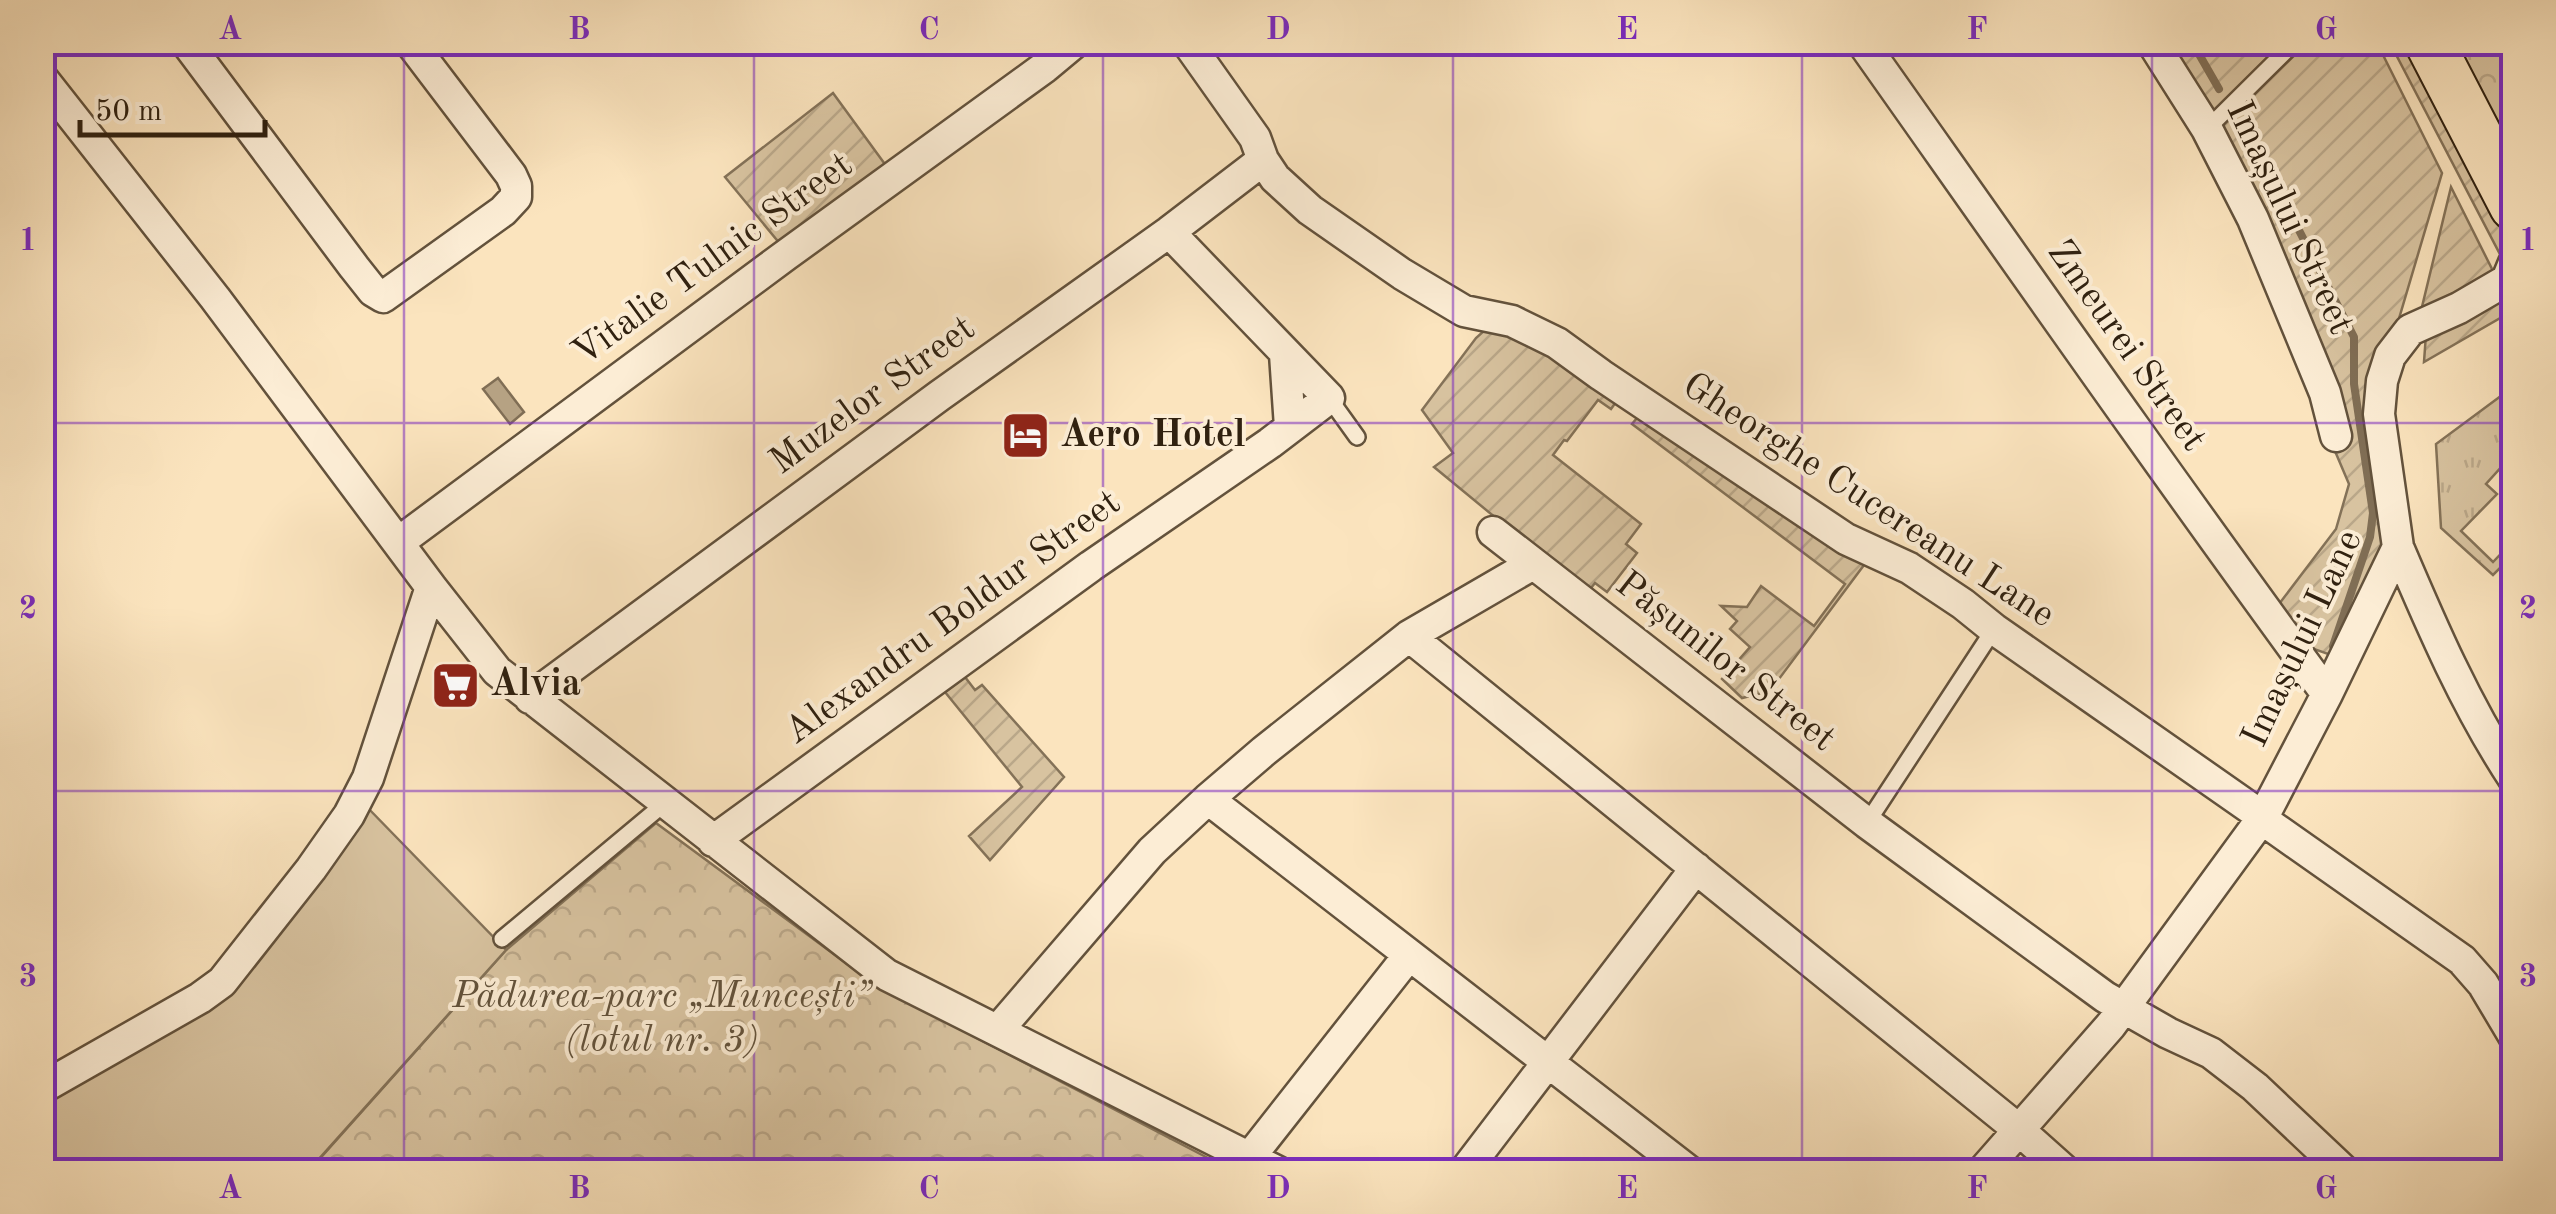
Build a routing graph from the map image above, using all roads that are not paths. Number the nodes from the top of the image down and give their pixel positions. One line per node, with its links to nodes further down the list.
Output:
1 (186, 42): 2 (street)
2 (410, 42)
3 (1075, 42): 21 (street, Vitalie Tulnic Street)
4 (1187, 42): 11 (street, Gheorghe Cucereanu Lane)
5 (1862, 42): 27 (street, Zmeurei Street)
6 (2152, 42): 10 (street, Imașului Street)
7 (2295, 42): 10 (lane)
8 (2429, 42): 12 (main road)
9 (42, 78): 21 (street)
10 (2207, 129): 18 (street, Imașului Street)
11 (1263, 160): 13 (street, Muzelor Street); 25 (street, Gheorghe Cucereanu Lane)
12 (2514, 206)
13 (1169, 232): 15 (street); 28 (street, Muzelor Street)
14 (2514, 263): 22 (street, Imașului Lane)
15 (1285, 354): 16 (street); 17 (street)
16 (1330, 398): 17 (street, Alexandru Boldur Street); 19 (lane)
17 (1290, 427): 34 (street, Alexandru Boldur Street)
18 (2336, 436)
19 (1358, 437)
20 (1493, 532): 23 (street, Pășunilor Street)
21 (399, 542): 24 (street)
22 (2398, 547): 27 (street, Imașului Lane); 29 (street)
23 (1533, 564): 26 (street); 33 (street, Pășunilor Street)
24 (432, 587): 28 (street); 42 (street)
25 (1994, 630): 32 (street, Gheorghe Cucereanu Lane); 33 (lane)
26 (1409, 636): 30 (street); 35 (street)
27 (2327, 694): 32 (street, Imașului Lane)
28 (530, 698): 31 (street)
29 (2514, 778)
30 (1208, 799): 37 (street); 39 (street)
31 (665, 804): 34 (street); 36 (lane)
32 (2263, 817): 38 (street, Imașului Lane); 40 (street, Gheorghe Cucereanu Lane)
33 (1867, 823): 38 (street, Pășunilor Street)
34 (713, 842): 39 (street)
35 (1696, 868): 41 (street); 43 (street)
36 (502, 940)
37 (1409, 955): 41 (street); 44 (street)
38 (2125, 1007): 43 (street); 50 (street, Pășunilor Street)
39 (998, 1030): 44 (street)
40 (2514, 1036)
41 (1547, 1062): 46 (street); 47 (street)
42 (42, 1088)
43 (2019, 1130): 48 (street); 49 (street)
44 (1250, 1157): 45 (street)
45 (1278, 1172)
46 (1464, 1172)
47 (1690, 1172)
48 (1982, 1172)
49 (2066, 1172)
50 (2346, 1172)

